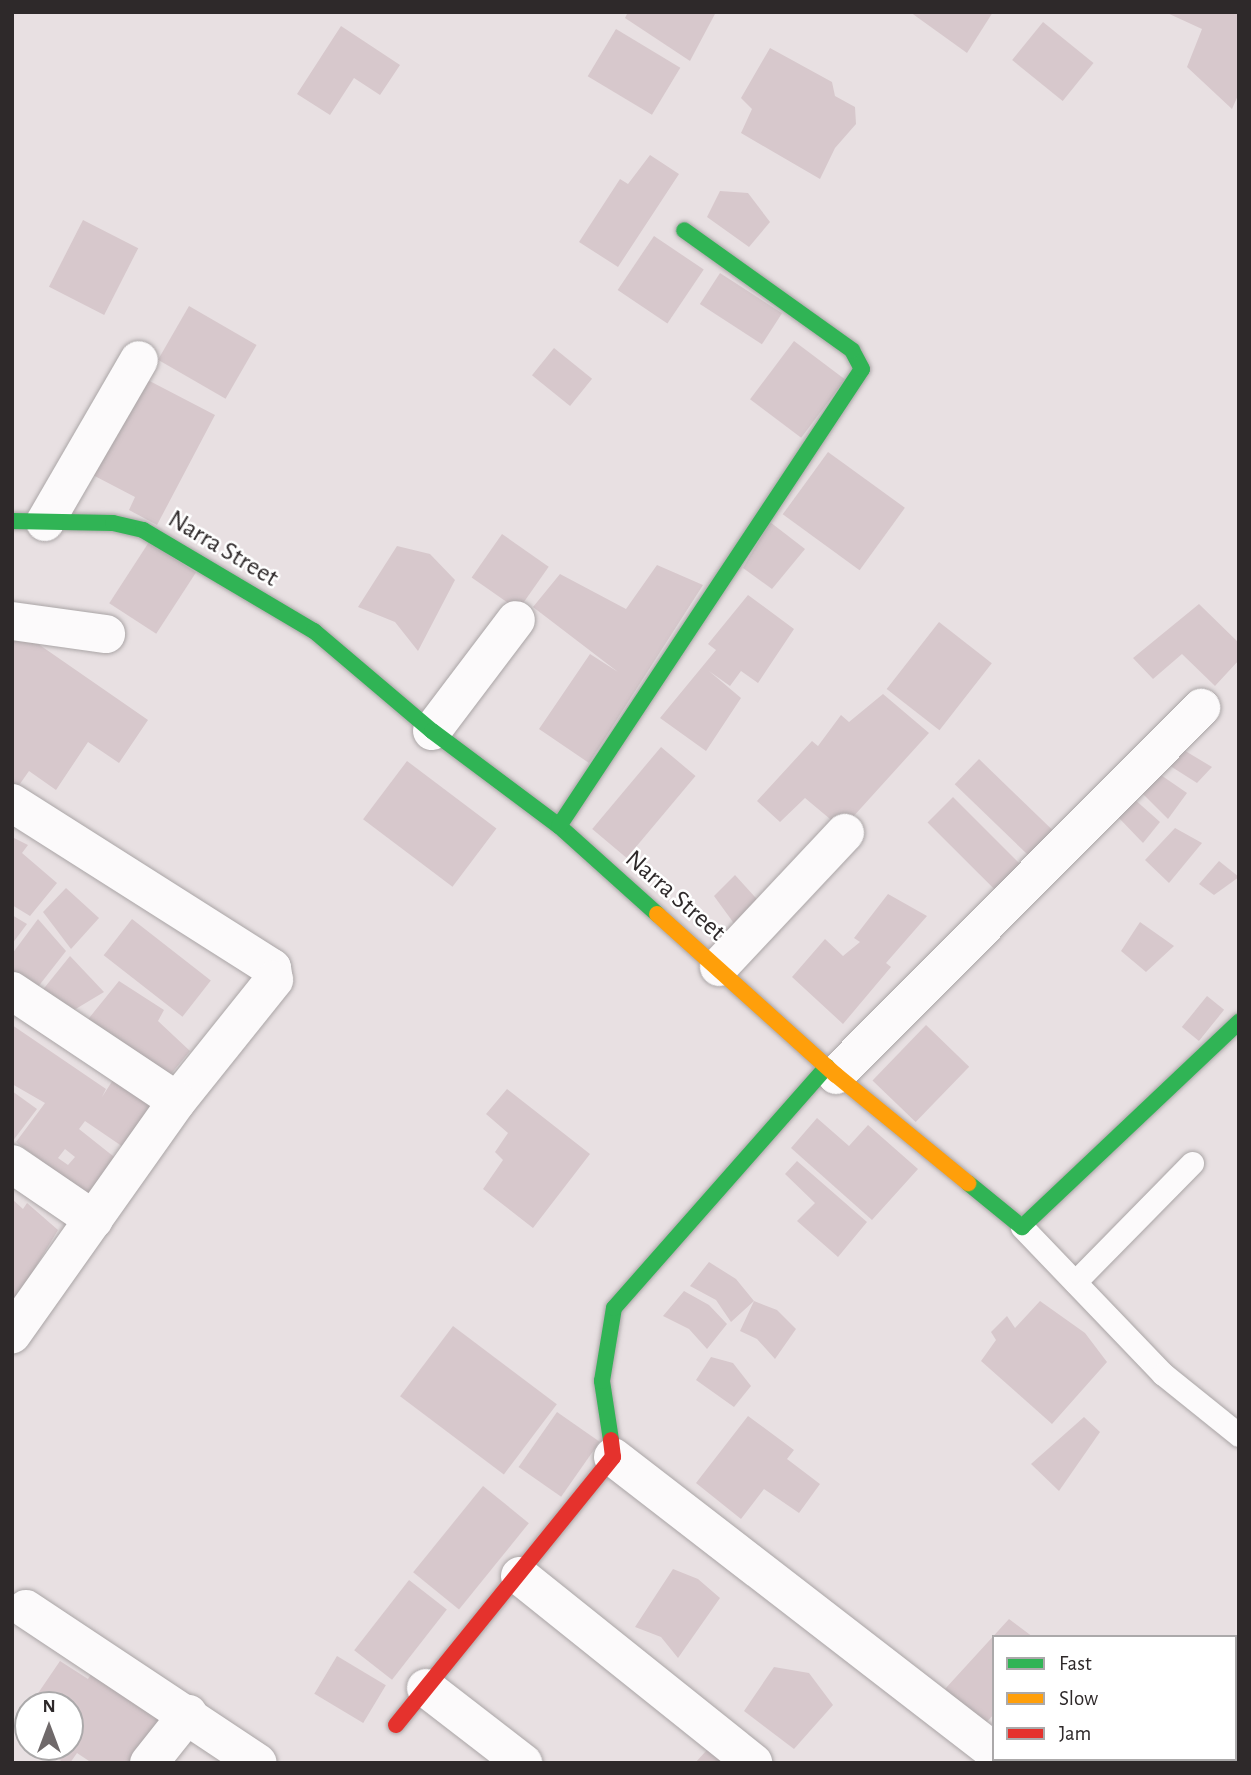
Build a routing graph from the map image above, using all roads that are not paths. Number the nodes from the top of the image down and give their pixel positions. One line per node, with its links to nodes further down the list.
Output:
1 (684, 230): 10 (street)
2 (139, 360): 3 (street)
3 (29, 522): 8 (street, Narra Street)
4 (516, 620): 8 (street)
5 (12, 621): 6 (street)
6 (106, 634)
7 (1201, 708): 15 (street)
8 (432, 730): 10 (street, Narra Street)
9 (12, 803): 16 (street)
10 (559, 826): 12 (street, Narra Street)
11 (845, 833): 12 (street)
12 (719, 967): 15 (street, Narra Street)
13 (12, 991): 16 (street)
14 (1239, 1022): 20 (street)
15 (832, 1071): 20 (street, Narra Street); 24 (street)
16 (177, 1101): 19 (street)
17 (1192, 1163): 21 (lane)
18 (12, 1164): 19 (street)
19 (94, 1220): 22 (street)
20 (1022, 1227): 21 (lane)
21 (1075, 1282): 23 (lane)
22 (12, 1334)
23 (1239, 1435)
24 (613, 1457): 25 (street); 30 (street)
25 (520, 1576): 27 (street); 34 (street)
26 (26, 1609): 28 (street)
27 (426, 1688): 29 (street); 33 (street)
28 (188, 1714): 31 (street); 32 (street)
29 (396, 1725)
30 (992, 1750)
31 (149, 1763)
32 (258, 1763)
33 (523, 1763)
34 (754, 1763)

